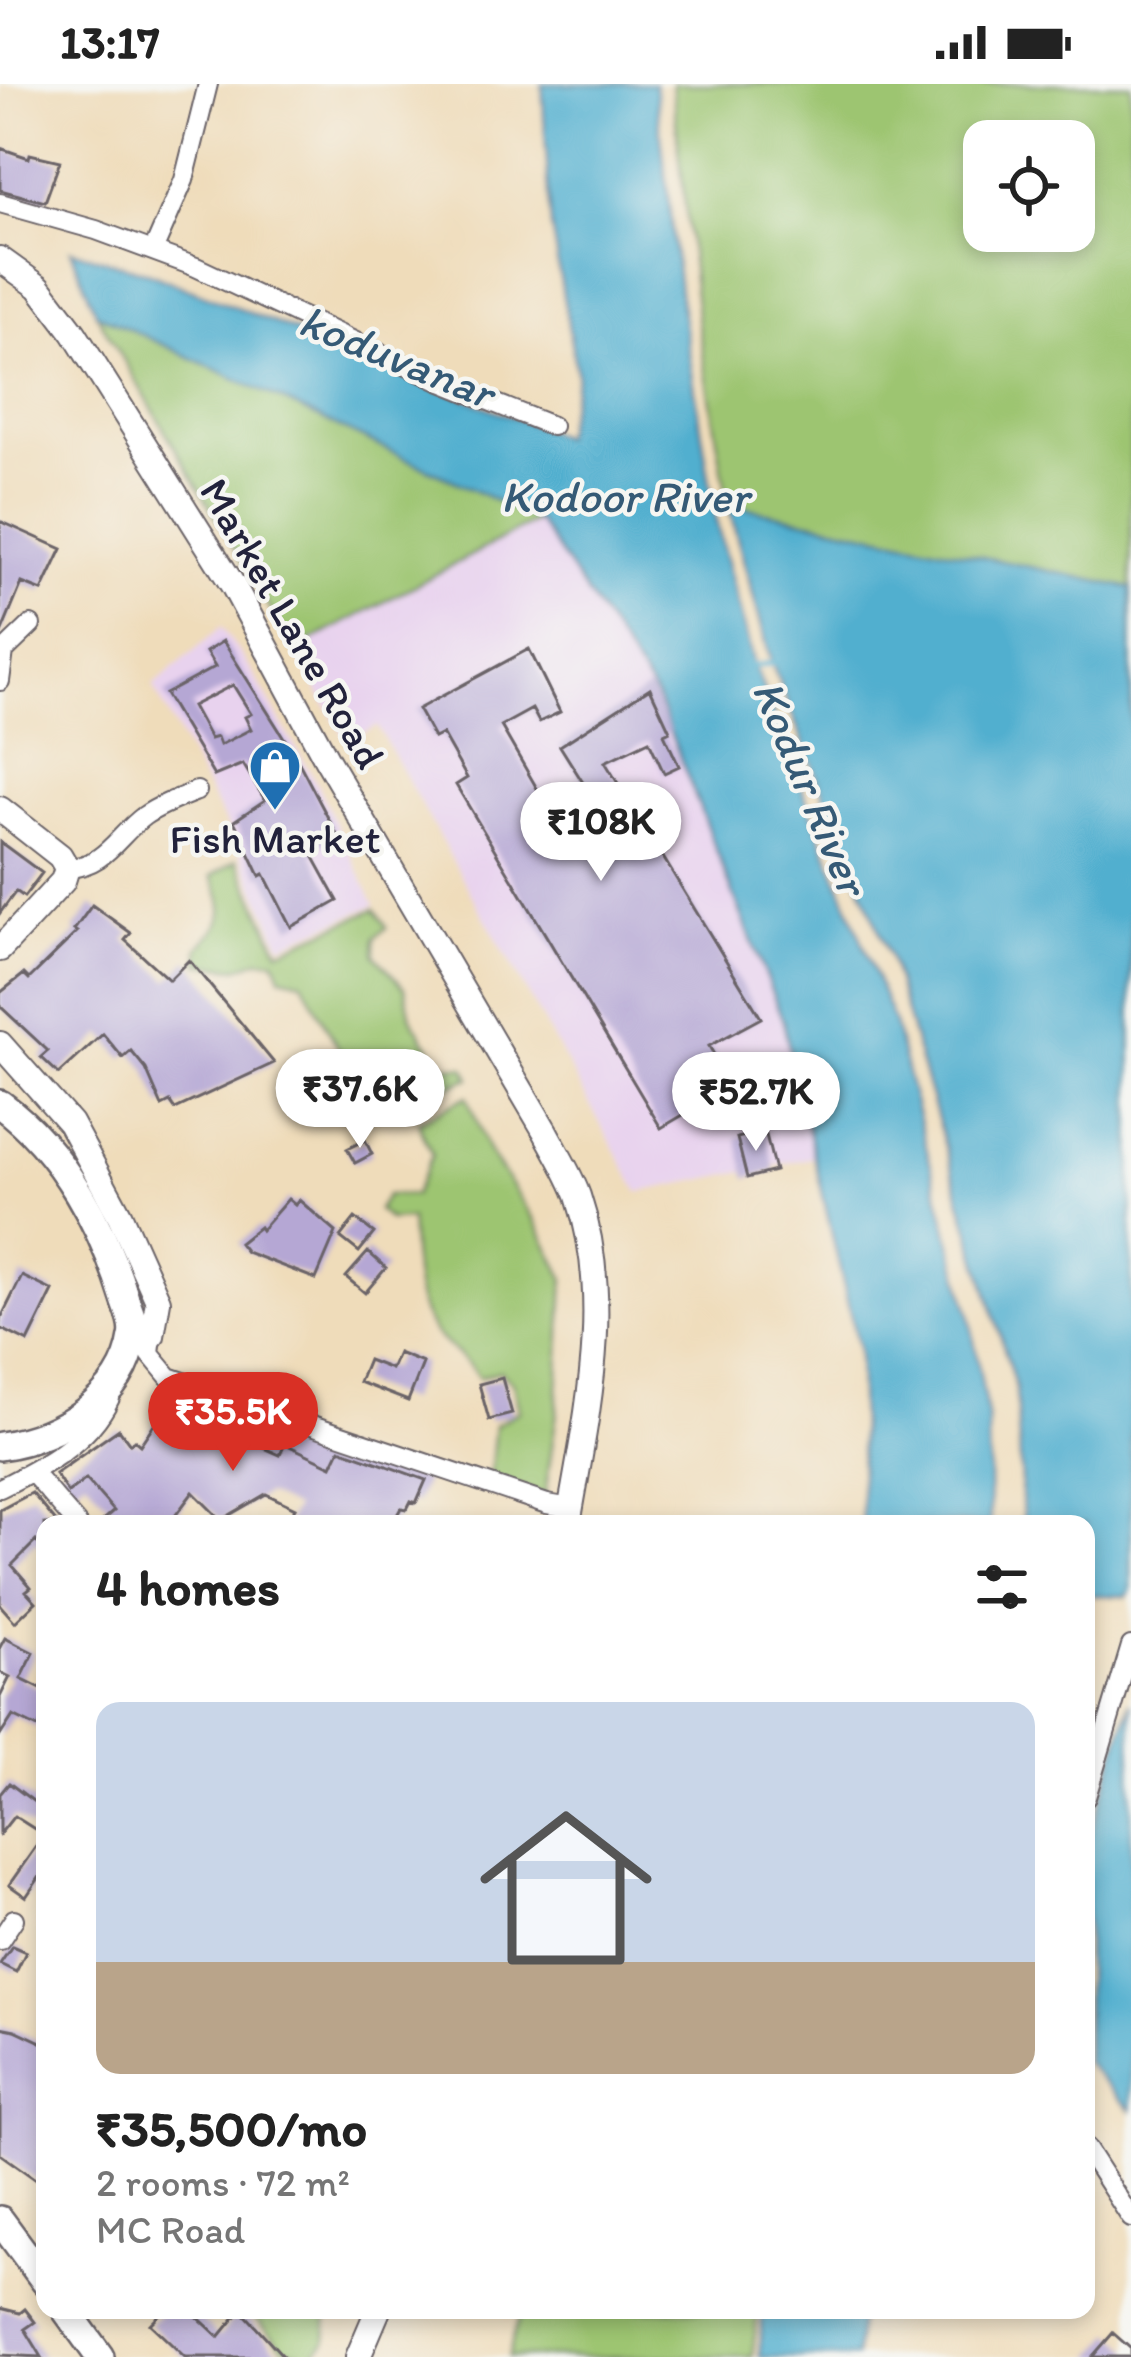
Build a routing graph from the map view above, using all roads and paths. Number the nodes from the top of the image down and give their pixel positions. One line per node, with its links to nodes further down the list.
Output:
1 (208, 84): 3 (street)
2 (0, 203): 3 (street)
3 (153, 251): 5 (street)
4 (0, 259): 21 (main road, Market Lane Road)
5 (552, 426)
6 (31, 625): 7 (street)
7 (0, 681)
8 (197, 791): 10 (street)
9 (0, 809): 10 (main road)
10 (67, 868): 11 (main road)
11 (0, 949)
12 (0, 1044): 14 (main road)
13 (0, 1104): 14 (highway)
14 (143, 1336): 15 (highway); 20 (street)
15 (120, 1378): 16 (highway); 17 (street)
16 (0, 1446)
17 (32, 1472): 18 (street); 19 (street)
18 (0, 1488)
19 (69, 1515)
20 (567, 1515)
21 (569, 1515)
22 (1131, 1646): 23 (street)
23 (1095, 1767)
24 (14, 1918): 25 (street)
25 (0, 1940)
26 (1095, 2163): 27 (street)
27 (1131, 2218)
28 (0, 2220): 29 (highway)
29 (36, 2269)
30 (73, 2319): 32 (highway)
31 (374, 2319): 33 (main road)
32 (100, 2357)
33 (358, 2357)

